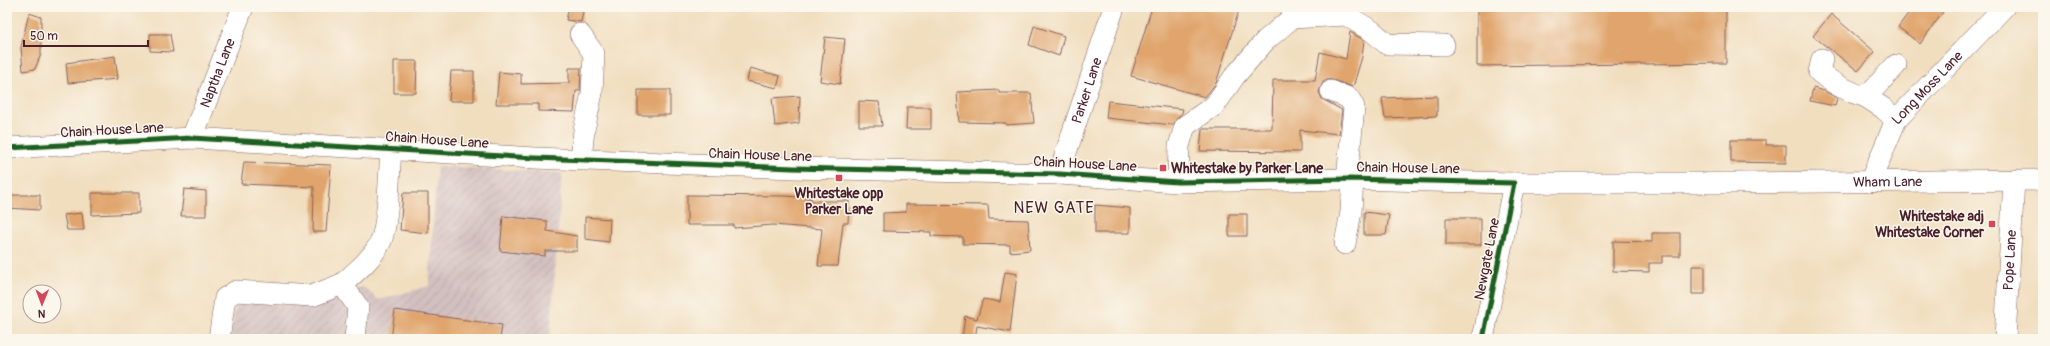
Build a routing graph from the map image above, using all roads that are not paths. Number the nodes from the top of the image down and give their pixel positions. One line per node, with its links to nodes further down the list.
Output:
1 (243, 7): 12 (street, Naptha Lane)
2 (1114, 7): 16 (street, Parker Lane)
3 (2004, 7): 11 (street, Long Moss Lane)
4 (1329, 12): 6 (street); 20 (street)
5 (580, 34): 15 (street)
6 (1444, 45)
7 (1822, 59): 10 (street)
8 (1896, 65): 10 (street)
9 (1331, 91): 17 (street)
10 (1866, 97): 11 (street)
11 (1896, 120): 21 (street, Long Moss Lane)
12 (192, 138): 13 (street, Chain House Lane); 14 (street, Chain House Lane)
13 (7, 148)
14 (391, 149): 15 (street, Chain House Lane); 25 (street)
15 (582, 160): 16 (street, Chain House Lane)
16 (1059, 174): 20 (street, Chain House Lane)
17 (1350, 179): 20 (street, Chain House Lane); 22 (street, Chain House Lane); 24 (street)
18 (2014, 180): 19 (street, Wham Lane); 21 (street, Wham Lane); 29 (street, Pope Lane)
19 (2043, 180)
20 (1178, 182)
21 (1870, 182): 23 (street, Wham Lane)
22 (1514, 183): 23 (street, Chain House Lane); 28 (street, Newgate Lane)
23 (1731, 183)
24 (1345, 244)
25 (342, 284): 26 (street); 27 (street)
26 (219, 339)
27 (355, 339)
28 (1483, 339)
29 (2005, 339)

